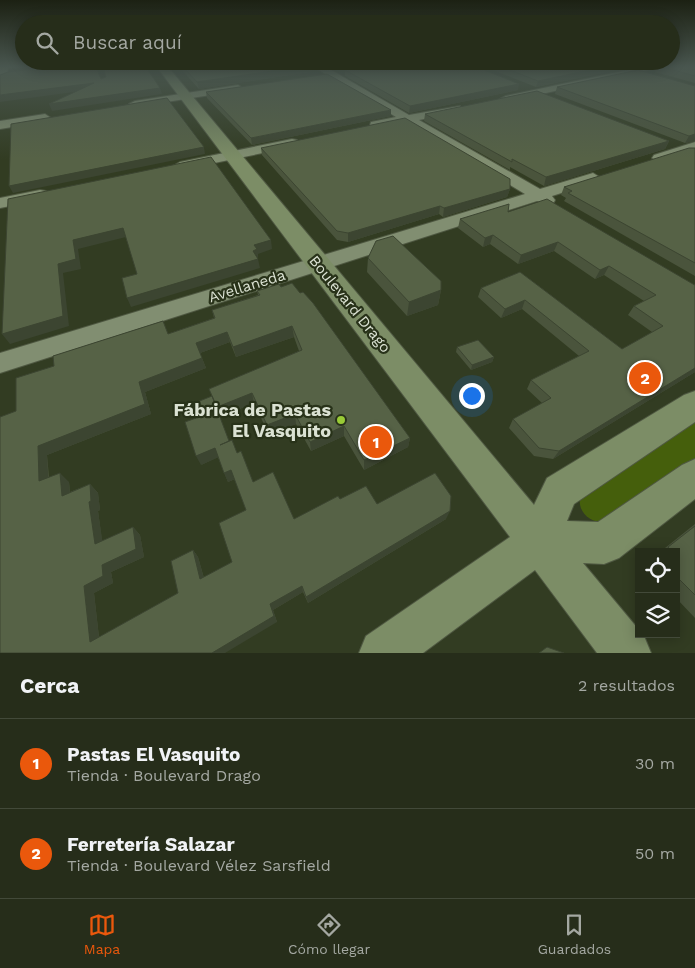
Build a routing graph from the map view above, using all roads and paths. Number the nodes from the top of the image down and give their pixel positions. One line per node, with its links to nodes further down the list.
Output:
1 (175, 97): 8 (street)
2 (185, 97): 17 (main road, Boulevard Drago)
3 (371, 97): 11 (street)
4 (511, 97): 7 (street)
5 (548, 97): 6 (street)
6 (554, 100)
7 (490, 102)
8 (126, 105)
9 (471, 106): 11 (street)
10 (58, 116): 12 (street)
11 (407, 119): 13 (street); 22 (street)
12 (0, 125)
13 (361, 129)
14 (305, 140): 17 (street)
15 (666, 142): 16 (street)
16 (691, 150): 18 (street)
17 (230, 156): 19 (street); 25 (main road, Boulevard Drago)
18 (639, 164)
19 (163, 169)
20 (612, 172): 22 (street, Avellaneda)
21 (58, 191): 23 (street)
22 (539, 195): 24 (street); 25 (street, Avellaneda)
23 (0, 203)
24 (564, 210)
25 (318, 264): 26 (street, Avellaneda); 29 (main road, Boulevard Drago)
26 (0, 363)
27 (695, 405): 29 (main road)
28 (695, 478): 29 (main road)
29 (539, 541): 30 (main road); 31 (main road, Boulevard Drago)
30 (383, 653)
31 (627, 653)

